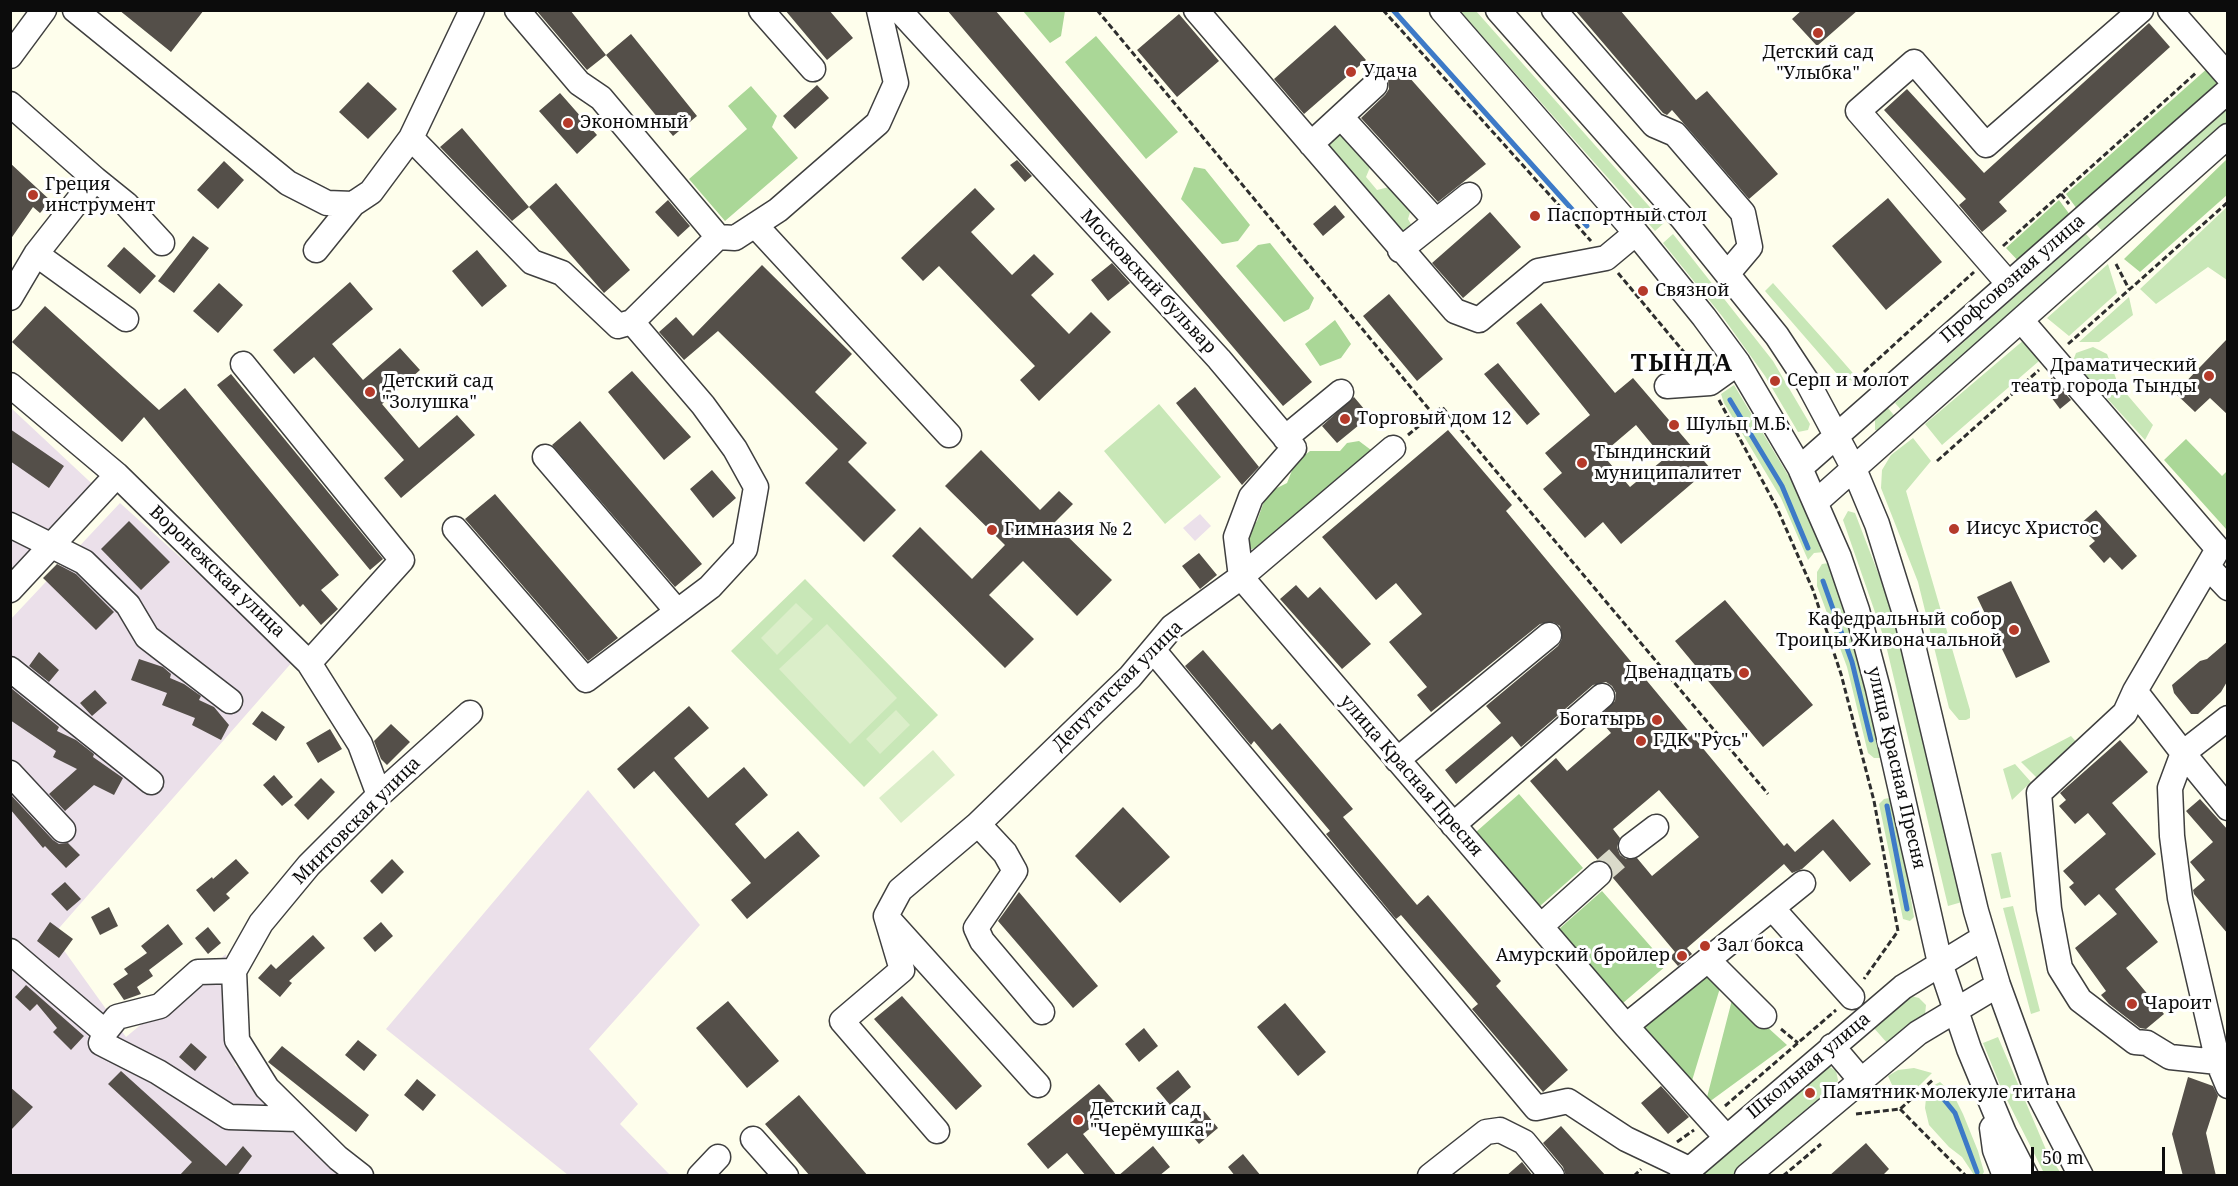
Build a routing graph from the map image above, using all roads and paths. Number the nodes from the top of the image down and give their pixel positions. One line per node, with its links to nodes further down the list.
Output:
1 (44, 10): 16 (street)
2 (75, 10): 30 (street)
3 (472, 10): 25 (street)
4 (517, 10): 34 (street)
5 (761, 10): 18 (street)
6 (879, 10): 32 (street)
7 (899, 10): 59 (street, Московский бульвар)
8 (1097, 10): 55 (path)
9 (1196, 10): 26 (street)
10 (1383, 10): 39 (path)
11 (1442, 10): 33 (street, улица Красная Пресня)
12 (1498, 10): 41 (street)
13 (1554, 10): 41 (street)
14 (2141, 10): 40 (street)
15 (2170, 10): 17 (street)
16 (10, 56)
17 (2212, 58): 19 (street); 40 (path)
18 (813, 69)
19 (2228, 76)
20 (1375, 85): 23 (street)
21 (2228, 91): 42 (street, Профсоюзная улица)
22 (10, 104): 27 (street)
23 (1341, 117): 26 (street); 31 (street)
24 (2228, 136): 45 (street, Профсоюзная улица)
25 (411, 138): 30 (street); 46 (street)
26 (1311, 144): 37 (street)
27 (95, 179): 35 (street); 38 (street)
28 (1468, 195): 31 (street)
29 (2228, 202): 47 (path)
30 (352, 204): 36 (street)
31 (1436, 221): 37 (street)
32 (755, 225): 34 (street); 57 (street)
33 (1636, 233): 39 (street); 48 (street, улица Красная Пресня)
34 (718, 237): 46 (street)
35 (162, 243)
36 (316, 250)
37 (1400, 250): 39 (street)
38 (36, 254): 43 (street); 44 (street)
39 (1606, 258): 51 (path)
40 (1988, 260): 42 (street); 50 (path)
41 (1728, 273): 58 (street)
42 (2008, 283): 56 (street, Профсоюзная улица)
43 (10, 298)
44 (126, 319)
45 (2021, 320): 47 (street); 60 (street, Профсоюзная улица)
46 (632, 322): 75 (street)
47 (2053, 357): 63 (path); 71 (street)
48 (1738, 363): 51 (street); 64 (street, улица Красная Пресня)
49 (243, 364): 78 (street)
50 (1864, 372)
51 (1710, 383): 53 (street); 108 (path)
52 (10, 385): 66 (street, Воронежская улица)
53 (1667, 386)
54 (1341, 392): 59 (street)
55 (1433, 414): 61 (path); 89 (path)
56 (1858, 417): 58 (street, Профсоюзная улица); 60 (street)
57 (949, 435)
58 (1837, 436): 64 (street, Профсоюзная улица); 65 (street)
59 (1286, 438): 72 (street)
60 (1881, 444): 65 (street, Профсоюзная улица)
61 (1393, 448): 72 (street, Депутатская улица)
62 (546, 457): 75 (street)
63 (1937, 461)
64 (1800, 468): 67 (street, улица Красная Пресня)
65 (1854, 469): 67 (street, Профсоюзная улица); 102 (street)
66 (117, 475): 70 (street); 78 (street, Воронежская улица)
67 (1816, 502): 105 (street, улица Красная Пресня)
68 (10, 525): 70 (street)
69 (455, 529): 75 (street)
70 (50, 546): 74 (street); 82 (street)
71 (2218, 553): 73 (street); 80 (street)
72 (1241, 577): 77 (street, Депутатская улица); 86 (street, улица Красная Пресня)
73 (2228, 588)
74 (10, 590)
75 (677, 611)
76 (1549, 635): 86 (street)
77 (1153, 650): 92 (street, Депутатская улица); 129 (street)
78 (309, 663): 90 (street, Воронежская улица)
79 (10, 669): 88 (street)
80 (2135, 691): 85 (street); 115 (street)
81 (1602, 696): 93 (street)
82 (230, 701)
83 (470, 713): 90 (street, Миитовская улица)
84 (2228, 718): 85 (street)
85 (2183, 753): 91 (street); 115 (street)
86 (1397, 760): 93 (street, улица Красная Пресня)
87 (10, 773): 95 (street)
88 (150, 782)
89 (1768, 794)
90 (379, 795): 106 (street, Миитовская улица)
91 (2228, 808)
92 (978, 824): 100 (street, Депутатская улица); 110 (street)
93 (1453, 825): 101 (street, улица Красная Пресня)
94 (1656, 827): 96 (street)
95 (63, 830)
96 (1631, 846)
97 (1599, 874): 101 (street)
98 (1803, 883): 99 (street)
99 (1772, 908): 104 (street); 108 (street)
100 (886, 916): 118 (street); 125 (street)
101 (1541, 927): 112 (street, улица Красная Пресня)
102 (1983, 938): 105 (street, Школьная улица); 107 (street)
103 (10, 951): 113 (street)
104 (1708, 960): 111 (street); 112 (street)
105 (1940, 963): 109 (street, улица Красная Пресня); 114 (street, Школьная улица)
106 (234, 971): 113 (street); 122 (street)
107 (1998, 985): 109 (street); 143 (street)
108 (1852, 997): 123 (path)
109 (1955, 1009): 116 (street); 120 (street, улица Красная Пресня)
110 (1042, 1012)
111 (1764, 1016)
112 (1626, 1026): 123 (street, улица Красная Пресня)
113 (105, 1032): 122 (street)
114 (1832, 1046): 116 (street); 126 (street, Школьная улица)
115 (2218, 1062): 119 (street)
116 (1860, 1079): 138 (street)
117 (1934, 1079): 121 (path)
118 (1038, 1084)
119 (2228, 1086)
120 (1989, 1096): 141 (street); 142 (street, улица Красная Пресня)
121 (1900, 1109): 124 (path); 140 (path)
122 (298, 1119): 132 (street)
123 (1709, 1119): 126 (street, улица Красная Пресня); 129 (path)
124 (1849, 1120)
125 (938, 1131)
126 (1726, 1137): 131 (street, Школьная улица)
127 (753, 1139): 134 (street)
128 (1825, 1141): 139 (path)
129 (1659, 1154): 131 (street); 137 (path)
130 (718, 1157): 133 (street)
131 (1686, 1172)
132 (361, 1176)
133 (700, 1176)
134 (786, 1176)
135 (1430, 1176): 136 (street)
136 (1552, 1176)
137 (1634, 1176)
138 (1747, 1176)
139 (1783, 1176)
140 (1966, 1176)
141 (2005, 1176)
142 (2026, 1176)
143 (2081, 1176)

